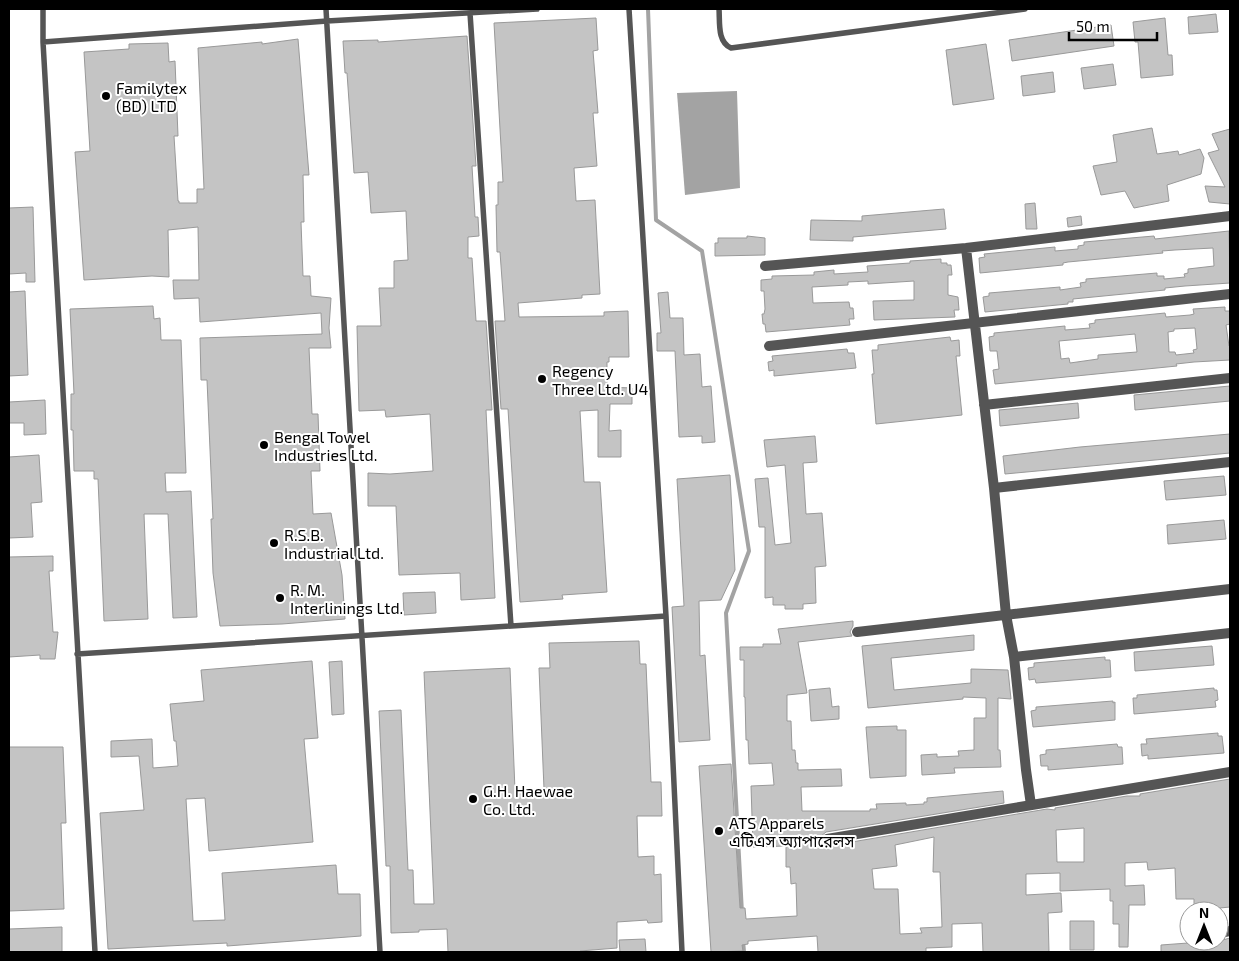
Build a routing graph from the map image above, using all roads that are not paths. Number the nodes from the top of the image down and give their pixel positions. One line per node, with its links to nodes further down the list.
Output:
1 (43, 9): 9 (lane)
2 (326, 9): 8 (lane)
3 (537, 9): 7 (lane)
4 (629, 9): 22 (lane)
5 (719, 9): 6 (lane)
6 (1025, 9)
7 (470, 13): 8 (lane); 23 (lane)
8 (327, 21): 9 (lane); 26 (lane)
9 (43, 42): 27 (lane)
10 (1230, 216): 11 (street)
11 (966, 248): 12 (street); 14 (street)
12 (765, 266)
13 (1230, 294): 14 (street)
14 (975, 323): 15 (street); 17 (street)
15 (769, 346)
16 (1230, 378): 17 (street)
17 (984, 405): 19 (street)
18 (1230, 462): 19 (street)
19 (994, 488): 21 (street)
20 (1230, 590): 21 (street)
21 (1006, 615): 24 (street); 28 (street)
22 (666, 616): 23 (lane); 34 (lane)
23 (510, 626): 26 (lane)
24 (856, 632)
25 (1230, 633): 28 (street)
26 (363, 635): 27 (lane); 33 (lane)
27 (77, 654): 32 (lane)
28 (1014, 657): 30 (street)
29 (1230, 772): 30 (street)
30 (1031, 805): 31 (street)
31 (827, 839)
32 (95, 952)
33 (380, 952)
34 (682, 952)

